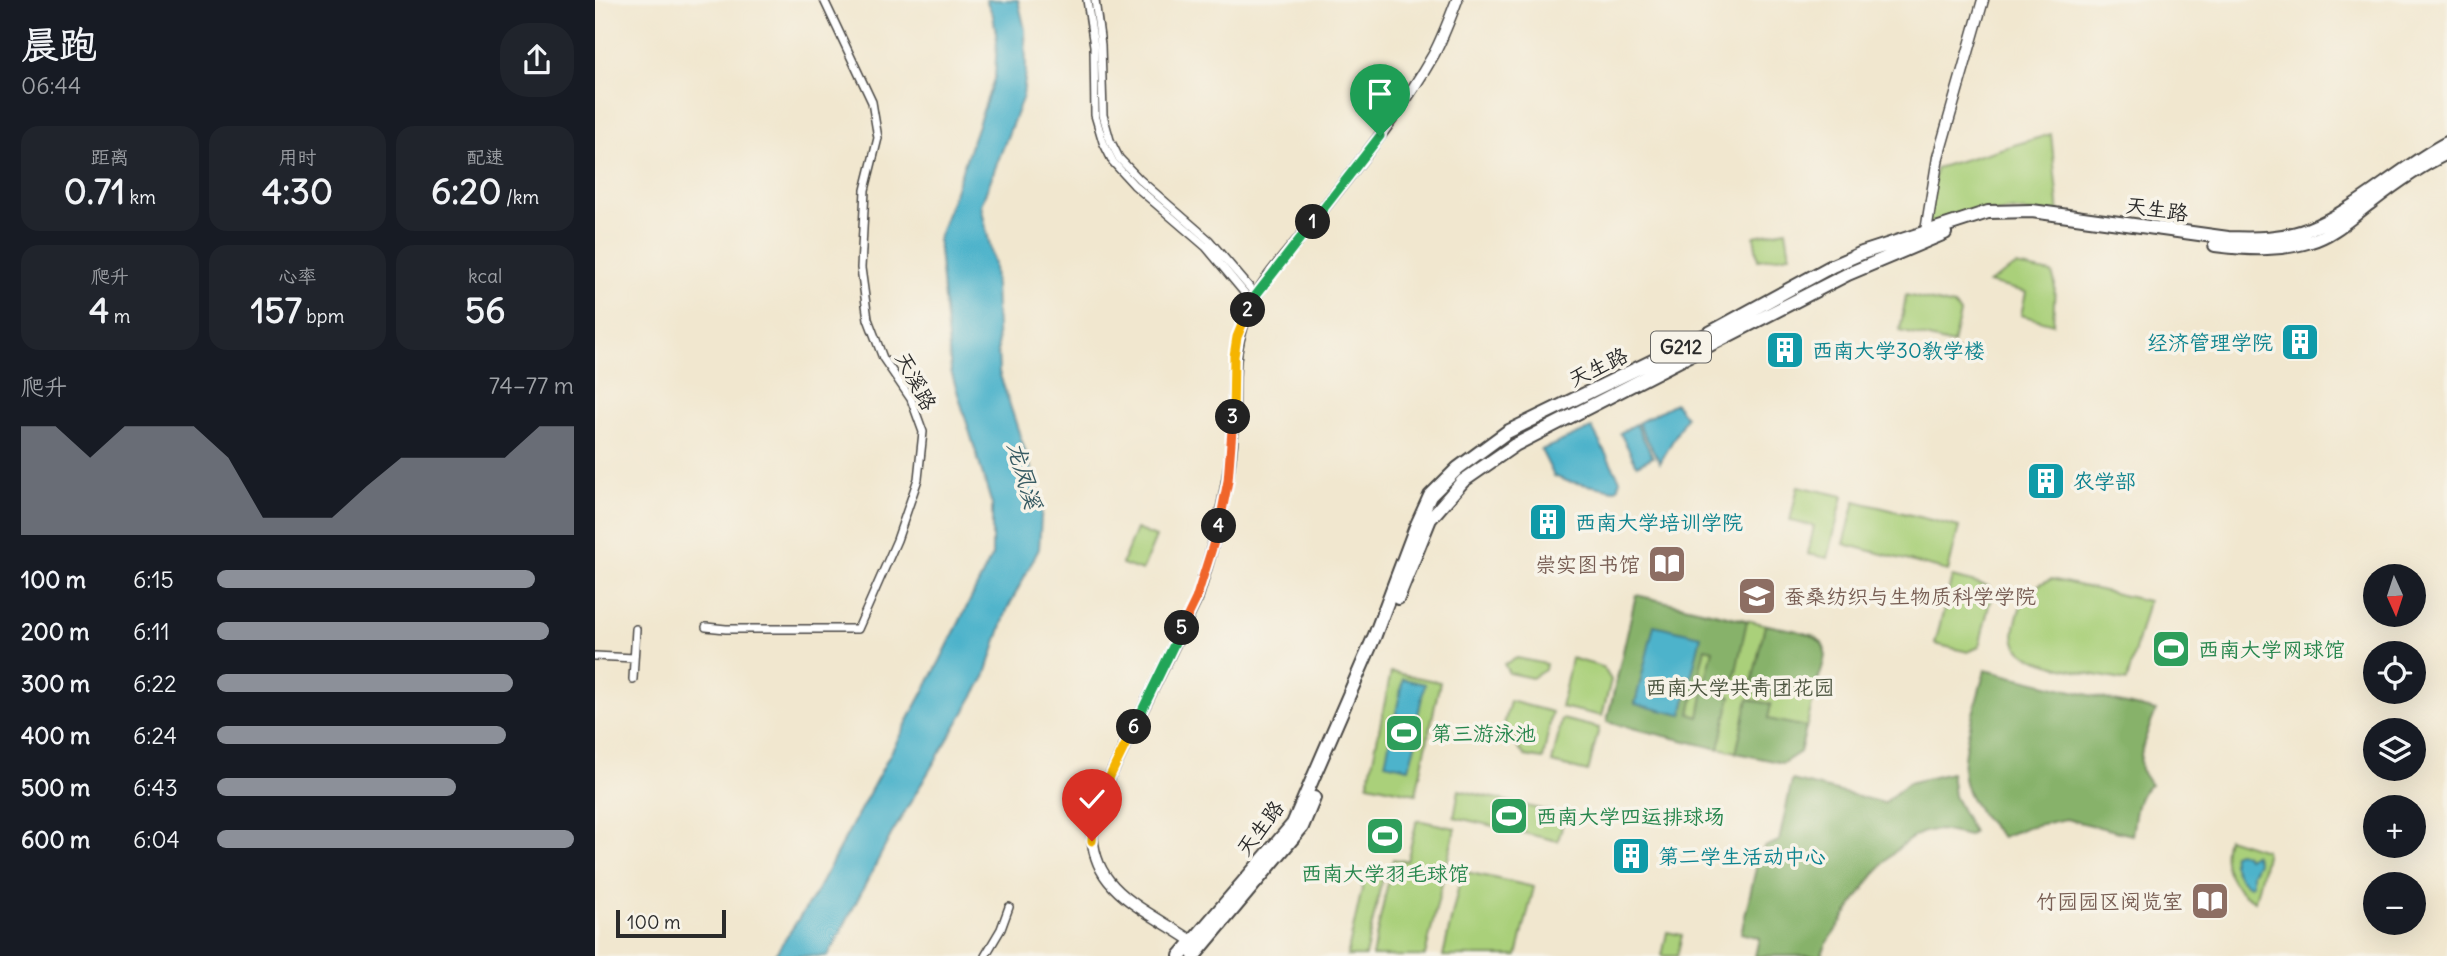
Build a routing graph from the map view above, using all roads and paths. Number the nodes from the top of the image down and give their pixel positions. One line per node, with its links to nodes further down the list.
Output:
1 (824, 0): 12 (street, 天溪路)
2 (1087, 0): 9 (street)
3 (1095, 0): 9 (street)
4 (1457, 0): 9 (street)
5 (1983, 0): 8 (street)
6 (2447, 143): 8 (highway, 天生路 / G212)
7 (2447, 153): 18 (highway, 天生路 / G212)
8 (1926, 231): 18 (highway, 天生路 / G212)
9 (1254, 299): 18 (street)
10 (1952, 344): 11 (street)
11 (1963, 345)
12 (706, 626)
13 (636, 629): 15 (street)
14 (595, 656): 15 (street)
15 (634, 658): 16 (street)
16 (633, 679)
17 (1009, 907): 19 (street)
18 (1195, 948): 20 (highway, 天生路 / G212)
19 (985, 956)
20 (1180, 956)

